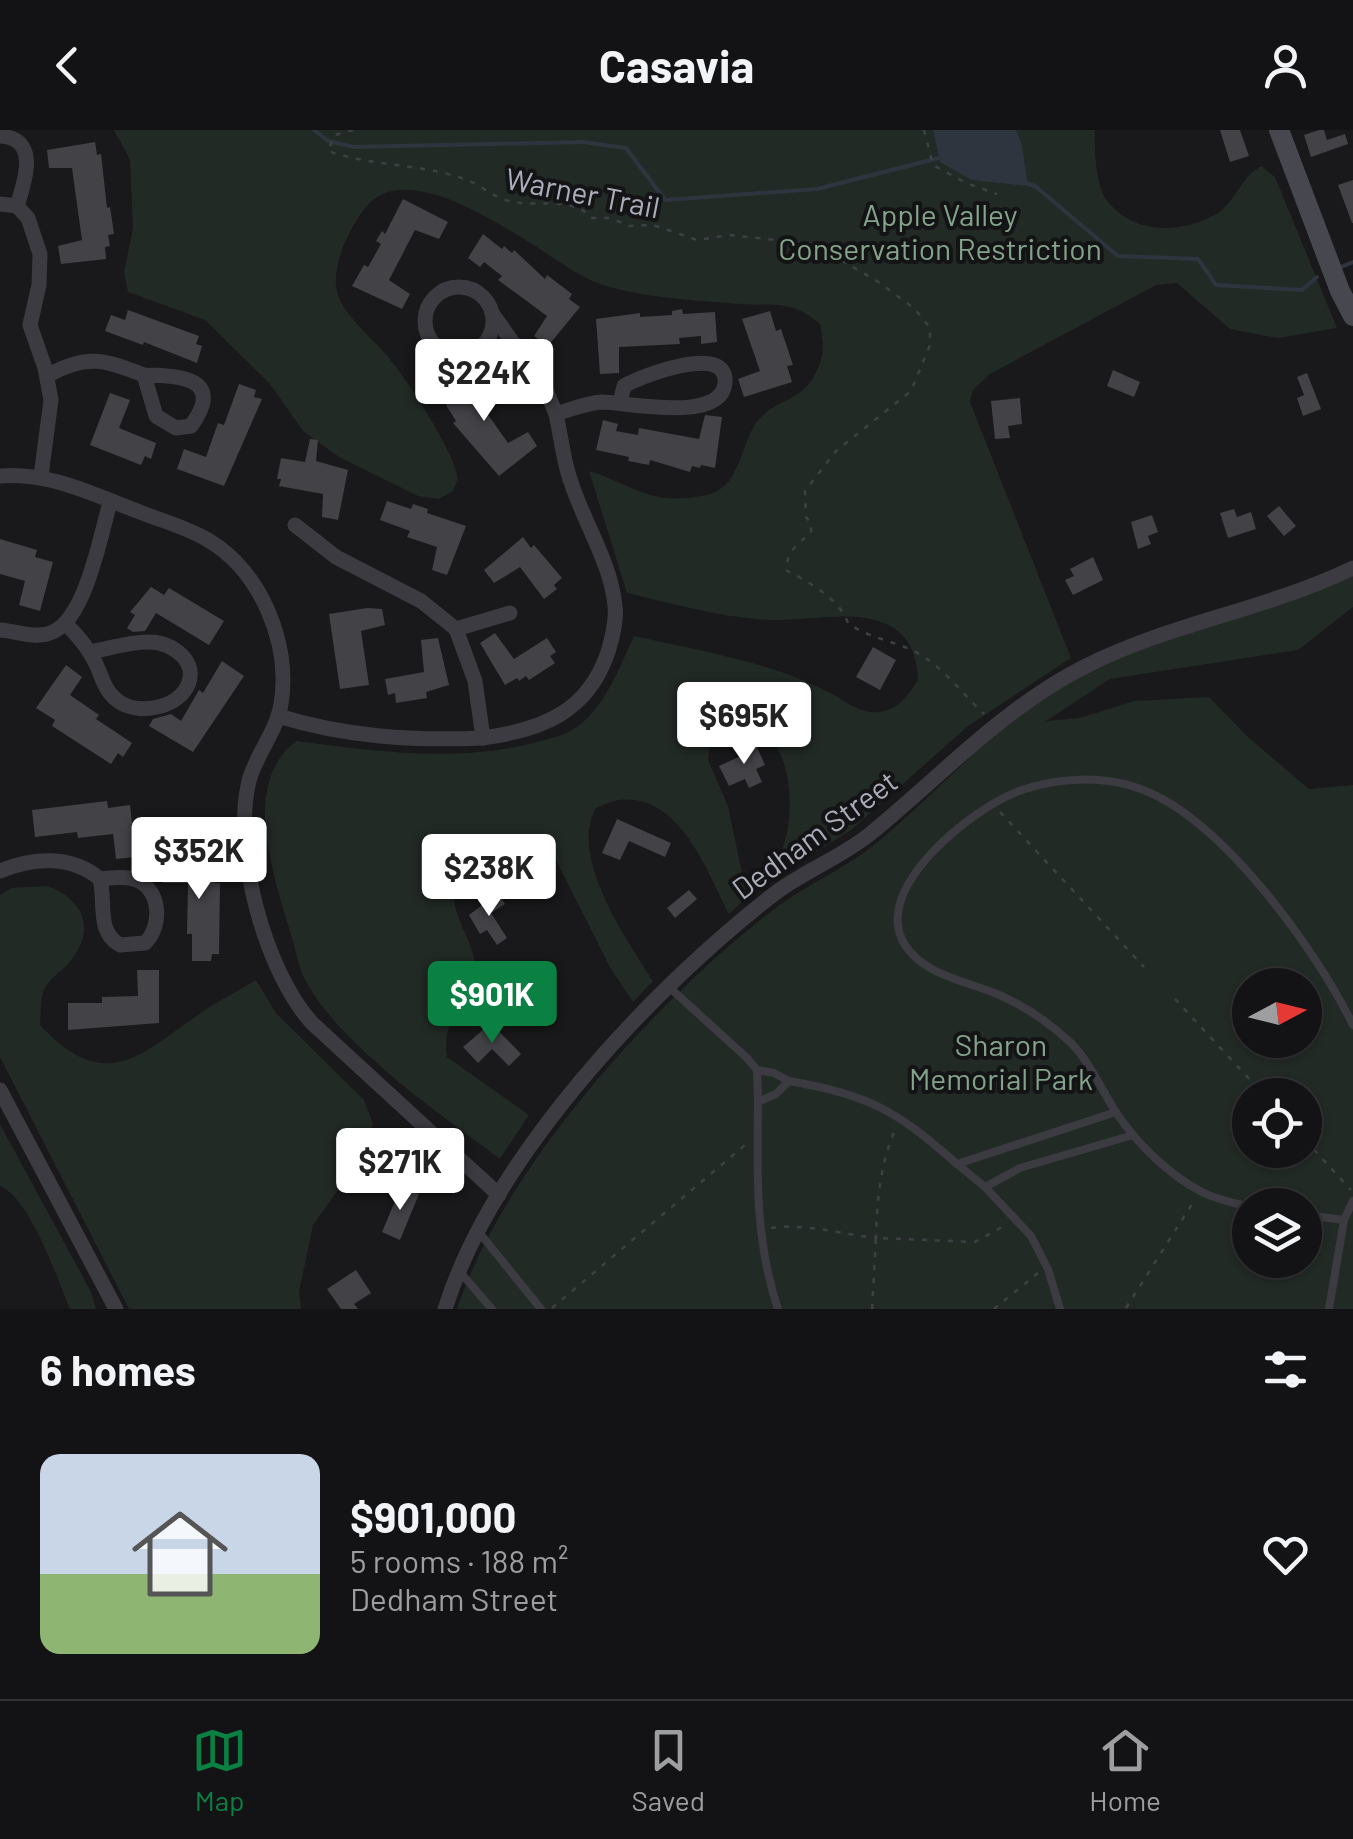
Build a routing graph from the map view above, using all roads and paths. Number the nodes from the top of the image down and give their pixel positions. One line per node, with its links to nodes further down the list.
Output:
1 (353, 130): 24 (path, Warner Trail)
2 (924, 130): 5 (path)
3 (1279, 130): 8 (main road)
4 (0, 136): 6 (street)
5 (997, 194)
6 (8, 205): 9 (street)
7 (492, 313): 7 (street); 12 (street)
8 (1353, 316)
9 (47, 376): 10 (street); 14 (street)
10 (144, 376)
11 (620, 403): 11 (street); 12 (street)
12 (556, 414): 25 (street)
13 (0, 476): 14 (street)
14 (41, 476): 15 (street)
15 (110, 502): 19 (street); 23 (street)
16 (295, 525): 20 (street)
17 (1353, 568): 24 (street, Dedham Street)
18 (510, 614): 20 (street)
19 (67, 624): 21 (street); 22 (street)
20 (456, 629): 25 (street)
21 (0, 630)
22 (89, 652): 22 (street)
23 (278, 716): 25 (street); 47 (street)
24 (997, 724): 30 (street, Dedham Street)
25 (483, 738)
26 (993, 803): 29 (path); 32 (lane); 38 (lane)
27 (0, 871): 28 (street)
28 (100, 879): 28 (street)
29 (1144, 967)
30 (670, 988): 33 (lane); 47 (street, Dedham Street)
31 (1175, 999): 34 (path)
32 (1353, 1024)
33 (756, 1070): 35 (lane); 37 (lane)
34 (1248, 1078)
35 (789, 1081): 37 (lane); 39 (lane)
36 (0, 1090): 59 (street)
37 (758, 1102): 41 (lane)
38 (1116, 1112): 40 (lane); 43 (lane)
39 (900, 1117): 43 (lane); 55 (path)
40 (1133, 1135): 44 (lane); 45 (lane)
41 (757, 1138): 53 (lane); 63 (path)
42 (1322, 1158): 46 (path)
43 (957, 1164): 44 (lane)
44 (985, 1188): 50 (lane)
45 (1200, 1191): 48 (lane); 58 (path)
46 (1353, 1192)
47 (500, 1195): 54 (street, Dedham Street)
48 (1232, 1201)
49 (1353, 1201): 52 (lane)
50 (1013, 1217): 55 (path); 56 (lane)
51 (1322, 1217): 52 (lane)
52 (1344, 1220): 68 (lane)
53 (760, 1230): 55 (path); 64 (lane)
54 (478, 1231): 57 (street, Dedham Street); 62 (lane)
55 (876, 1238): 65 (path)
56 (1047, 1266): 66 (path); 67 (lane)
57 (459, 1271): 60 (street, Dedham Street); 61 (lane)
58 (1126, 1308)
59 (116, 1309)
60 (445, 1309)
61 (492, 1309)
62 (541, 1309)
63 (551, 1309)
64 (778, 1309)
65 (872, 1309)
66 (994, 1309)
67 (1060, 1309)
68 (1328, 1309)

